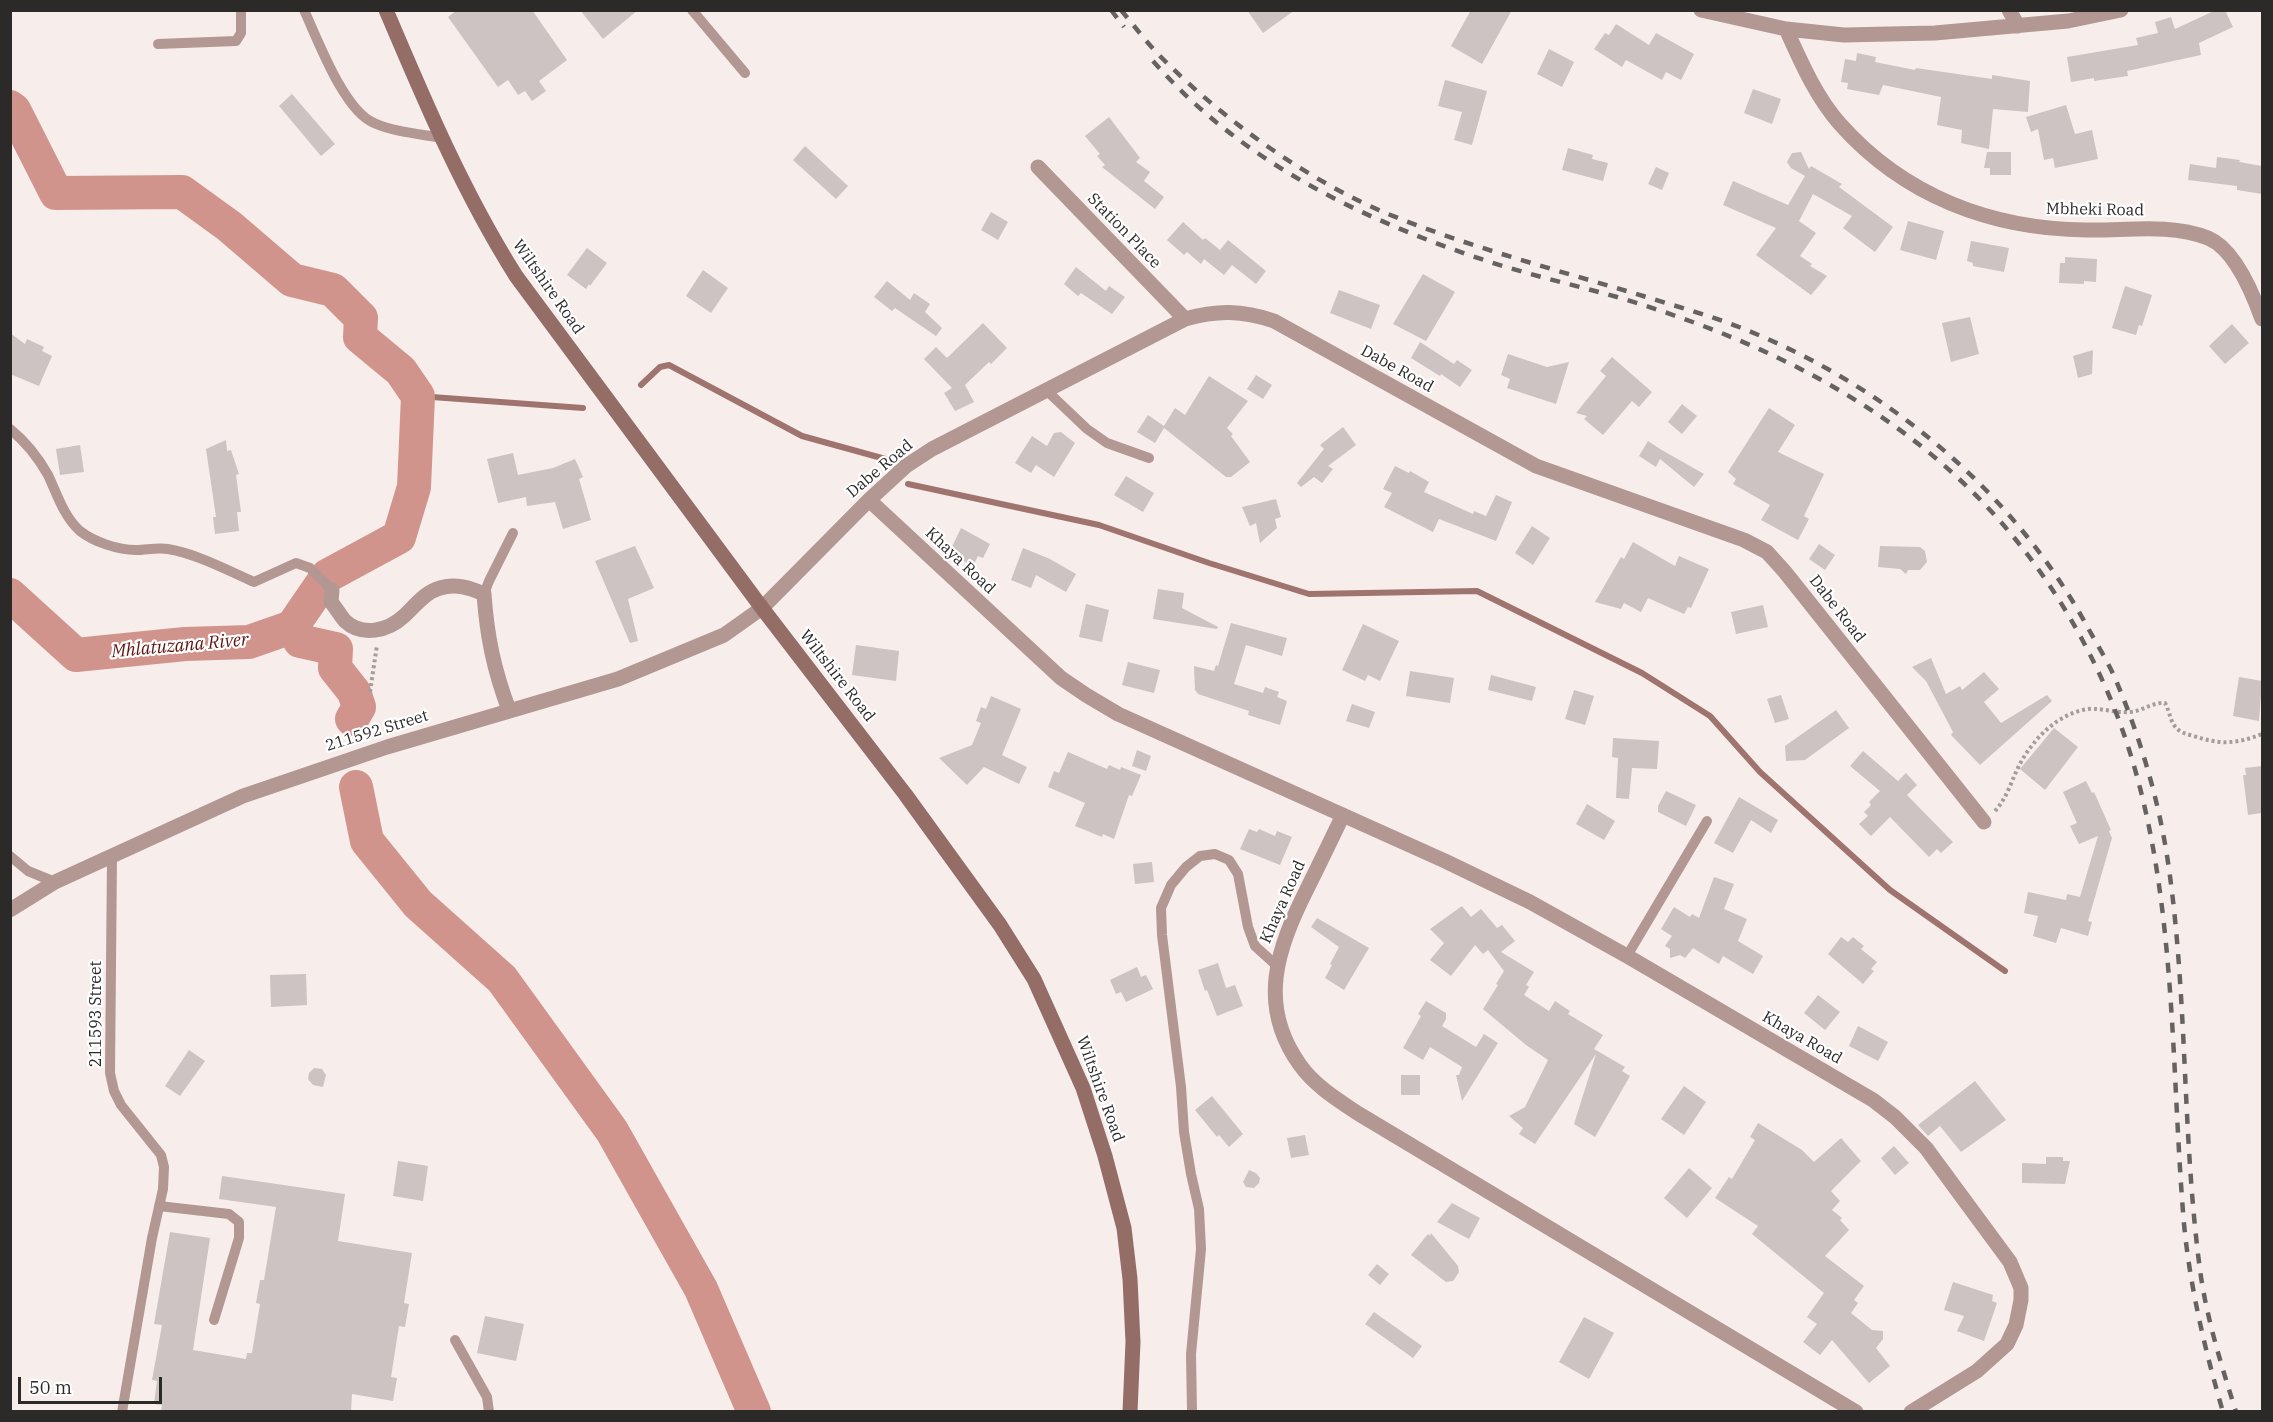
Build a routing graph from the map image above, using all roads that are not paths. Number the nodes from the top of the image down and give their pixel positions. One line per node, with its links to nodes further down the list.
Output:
1 (241, 10): 10 (lane)
2 (304, 10): 12 (lane)
3 (386, 10): 12 (street, Wiltshire Road)
4 (692, 10): 11 (lane)
5 (1701, 10): 9 (street)
6 (2009, 10): 8 (street)
7 (2121, 10): 8 (street)
8 (2018, 26): 9 (street)
9 (1786, 29): 14 (street, Mbheki Road)
10 (158, 44)
11 (745, 73)
12 (442, 138): 23 (street, Wiltshire Road)
13 (1038, 167): 15 (street, Station Place)
14 (2262, 319)
15 (1185, 320): 16 (street, Dabe Road); 27 (street, Dabe Road)
16 (1046, 390): 18 (lane); 19 (street, Dabe Road)
17 (10, 429): 21 (lane)
18 (1149, 458)
19 (869, 500): 23 (street, Dabe Road); 25 (street, Khaya Road)
20 (513, 533): 22 (lane)
21 (332, 590): 22 (street)
22 (484, 594): 24 (street)
23 (762, 608): 24 (street, 211592 Street); 39 (street, Wiltshire Road)
24 (509, 710): 29 (street, 211592 Street)
25 (1343, 815): 32 (street, Khaya Road); 33 (street, Khaya Road)
26 (1707, 821): 32 (lane)
27 (1984, 822)
28 (10, 856): 30 (lane)
29 (112, 857): 30 (street, 211592 Street); 34 (lane, 211593 Street)
30 (55, 882): 31 (street, 211592 Street)
31 (10, 910)
32 (1628, 956): 42 (street, Khaya Road)
33 (1276, 964): 40 (lane); 41 (street, Khaya Road)
34 (159, 1206): 35 (lane); 37 (lane)
35 (214, 1320)
36 (455, 1340): 38 (lane)
37 (122, 1412)
38 (489, 1412)
39 (1130, 1412)
40 (1192, 1412)
41 (1856, 1412)
42 (1911, 1412)

